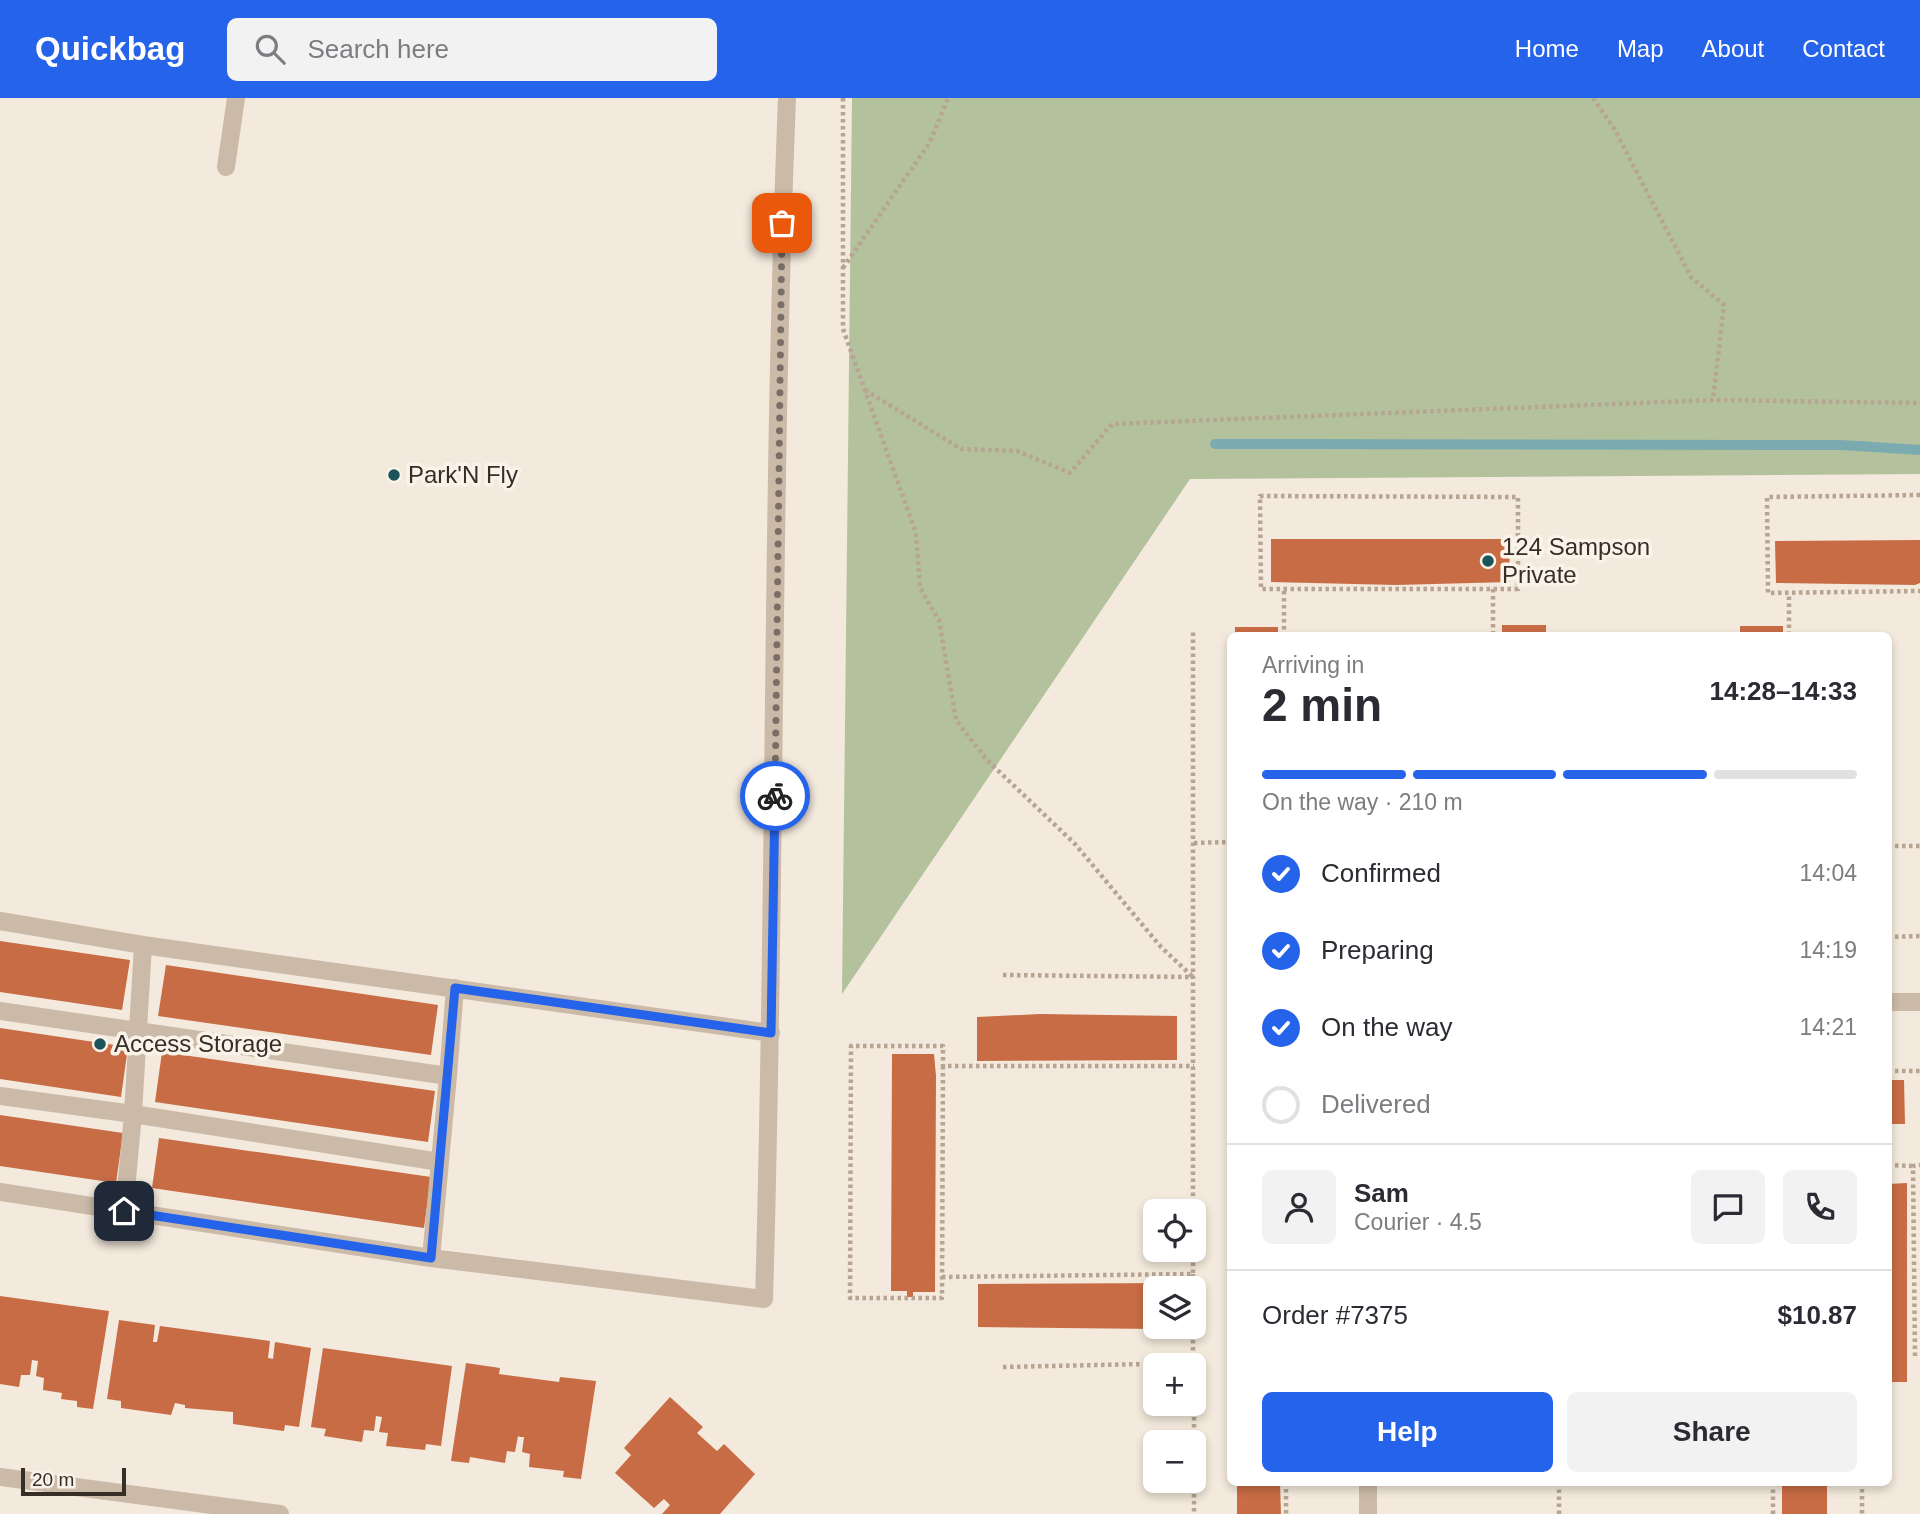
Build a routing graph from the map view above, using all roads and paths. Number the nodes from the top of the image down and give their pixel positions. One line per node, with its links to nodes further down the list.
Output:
1 (236, 98): 6 (street)
2 (787, 98): 35 (street)
3 (843, 98): 7 (path)
4 (948, 98): 7 (path)
5 (1593, 98): 9 (path)
6 (226, 167)
7 (843, 269): 8 (path)
8 (865, 390): 9 (path); 29 (path)
9 (1713, 400): 10 (path)
10 (1920, 403)
11 (1920, 495): 15 (path)
12 (1493, 589): 13 (path); 13 (path); 18 (path)
13 (1284, 591): 17 (path)
14 (1920, 591): 15 (path)
15 (1789, 593): 19 (path)
16 (1194, 631): 20 (path)
17 (1284, 632)
18 (1493, 632)
19 (1789, 632)
20 (1194, 842): 21 (path); 29 (path)
21 (1227, 842)
22 (1892, 846): 23 (path)
23 (1920, 846)
24 (0, 921): 27 (street)
25 (1920, 936): 26 (path)
26 (1892, 937)
27 (143, 945): 30 (street); 34 (street)
28 (1003, 975): 29 (path)
29 (1193, 978): 37 (path)
30 (455, 988): 35 (street); 40 (street)
31 (1892, 1002): 32 (street)
32 (1920, 1002)
33 (0, 1011): 34 (street)
34 (138, 1029): 40 (street); 42 (street)
35 (771, 1033): 49 (street)
36 (943, 1066): 37 (path); 51 (path); 51 (path)
37 (1194, 1066): 50 (path)
38 (1892, 1071): 39 (path)
39 (1920, 1071)
40 (448, 1076): 43 (street)
41 (0, 1096): 42 (street)
42 (133, 1114): 43 (street); 48 (street)
43 (440, 1162): 49 (street)
44 (1892, 1165): 46 (path)
45 (1920, 1165): 46 (path)
46 (1913, 1166): 52 (path)
47 (0, 1192): 48 (street)
48 (124, 1211): 49 (street)
49 (431, 1258)
50 (1194, 1274): 51 (path)
51 (942, 1277)
52 (1914, 1356)
53 (1143, 1366): 54 (path)
54 (1003, 1367)
55 (1194, 1416): 64 (path)
56 (0, 1477): 62 (street)
57 (1286, 1486): 65 (path)
58 (1368, 1486): 66 (street)
59 (1559, 1486): 67 (path)
60 (1773, 1486): 68 (path)
61 (1862, 1486): 69 (path)
62 (199, 1508): 63 (street)
63 (280, 1514)
64 (1194, 1514)
65 (1286, 1514)
66 (1368, 1514)
67 (1559, 1514)
68 (1773, 1514)
69 (1862, 1514)

